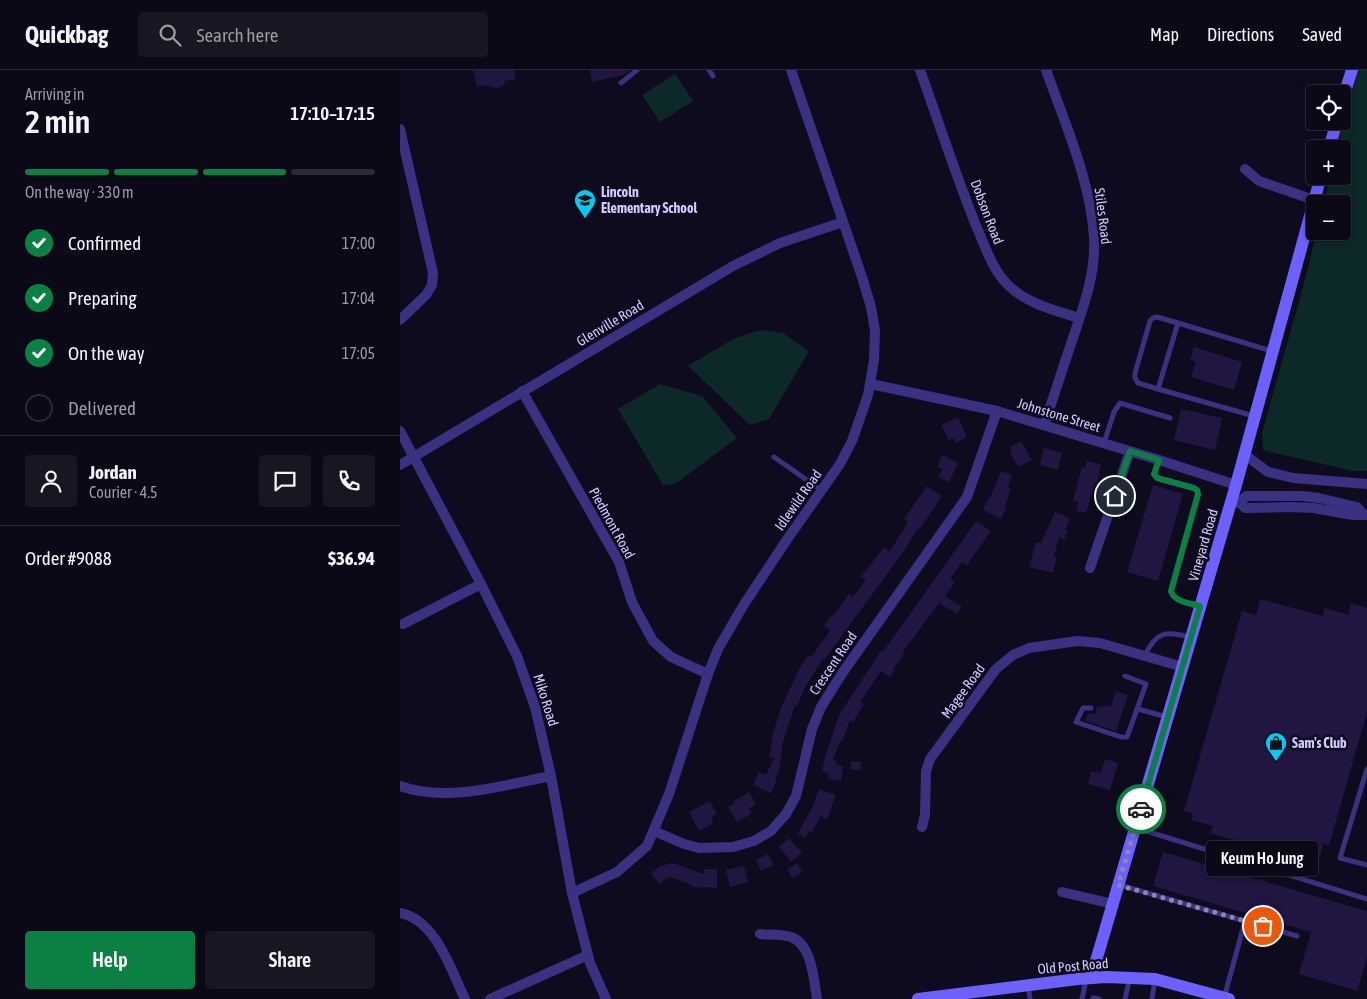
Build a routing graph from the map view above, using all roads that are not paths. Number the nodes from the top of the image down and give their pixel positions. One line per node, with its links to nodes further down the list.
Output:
1 (637, 70): 8 (lane)
2 (709, 70): 7 (lane)
3 (790, 70): 13 (street, Idlewild Road)
4 (920, 70): 15 (street, Dobson Road)
5 (1046, 70): 15 (street, Stiles Road)
6 (1352, 70): 9 (street)
7 (713, 76)
8 (621, 83)
9 (1347, 85)
10 (400, 129): 16 (street)
11 (1245, 169): 12 (street)
12 (1306, 197)
13 (843, 222): 19 (street, Idlewild Road); 21 (street, Glenville Road)
14 (1306, 229): 18 (street, Vineyard Road)
15 (1079, 318): 25 (street, Stiles Road)
16 (400, 320)
17 (1178, 323): 18 (lane); 20 (lane); 20 (lane)
18 (1272, 351): 23 (street, Vineyard Road)
19 (871, 384): 22 (street, Johnstone Street); 36 (street, Idlewild Road)
20 (1158, 389): 23 (lane)
21 (522, 391): 30 (street, Glenville Road); 46 (street, Piedmont Road)
22 (997, 411): 25 (street, Johnstone Street); 56 (street, Crescent Road)
23 (1255, 416): 29 (street, Vineyard Road)
24 (1170, 418): 27 (lane)
25 (1044, 425): 27 (street, Johnstone Street)
26 (400, 431): 30 (street, Miko Road)
27 (1104, 443): 28 (street, Johnstone Street)
28 (1130, 451): 32 (street, Johnstone Street); 39 (street)
29 (1244, 454): 34 (street); 35 (street, Vineyard Road)
30 (414, 456): 33 (street, Glenville Road); 40 (street, Miko Road)
31 (774, 457): 36 (lane)
32 (1159, 460): 35 (street, Johnstone Street); 41 (lane)
33 (400, 465)
34 (1367, 484)
35 (1236, 485): 37 (street, Vineyard Road)
36 (821, 490): 46 (street, Idlewild Road)
37 (1236, 502): 38 (street); 41 (street, Vineyard Road)
38 (1365, 515)
39 (1090, 568)
40 (481, 584): 42 (street); 52 (street, Miko Road)
41 (1200, 606): 43 (street, Vineyard Road)
42 (403, 624)
43 (1192, 637): 44 (lane); 45 (street, Vineyard Road)
44 (1144, 656): 45 (street, Magee Road); 54 (street, Magee Road)
45 (1183, 667): 50 (street, Vineyard Road)
46 (708, 674): 56 (street, Idlewild Road)
47 (1125, 676): 49 (lane)
48 (1091, 708): 49 (lane)
49 (1138, 709): 50 (lane)
50 (1168, 718): 55 (street, Vineyard Road)
51 (1367, 769): 57 (lane)
52 (551, 776): 53 (street); 59 (street, Miko Road)
53 (400, 786)
54 (922, 828)
55 (1135, 828): 58 (street, Vineyard Road); 61 (lane)
56 (654, 831): 59 (street, Idlewild Road)
57 (1367, 865)
58 (1118, 885): 62 (street, Vineyard Road); 64 (lane)
59 (572, 892): 67 (street, Miko Road)
60 (1062, 892): 62 (street)
61 (1367, 899)
62 (1113, 904): 69 (street, Vineyard Road)
63 (400, 914): 75 (street)
64 (1246, 921): 66 (lane); 74 (lane)
65 (760, 934): 78 (street)
66 (1297, 936)
67 (588, 955): 76 (street); 77 (street, Miko Road)
68 (1131, 977): 69 (street, Old Post Road); 70 (street, Old Post Road); 83 (lane)
69 (1089, 978): 71 (street, Old Post Road); 81 (lane)
70 (1155, 979): 74 (street, Old Post Road); 84 (lane)
71 (1028, 985): 72 (street, Old Post Road); 80 (lane)
72 (973, 995): 79 (street, Old Post Road)
73 (1093, 998): 82 (lane)
74 (1226, 998)
75 (465, 999)
76 (490, 999)
77 (606, 999)
78 (817, 999)
79 (918, 999)
80 (1030, 999)
81 (1082, 999)
82 (1099, 999)
83 (1125, 999)
84 (1152, 999)

